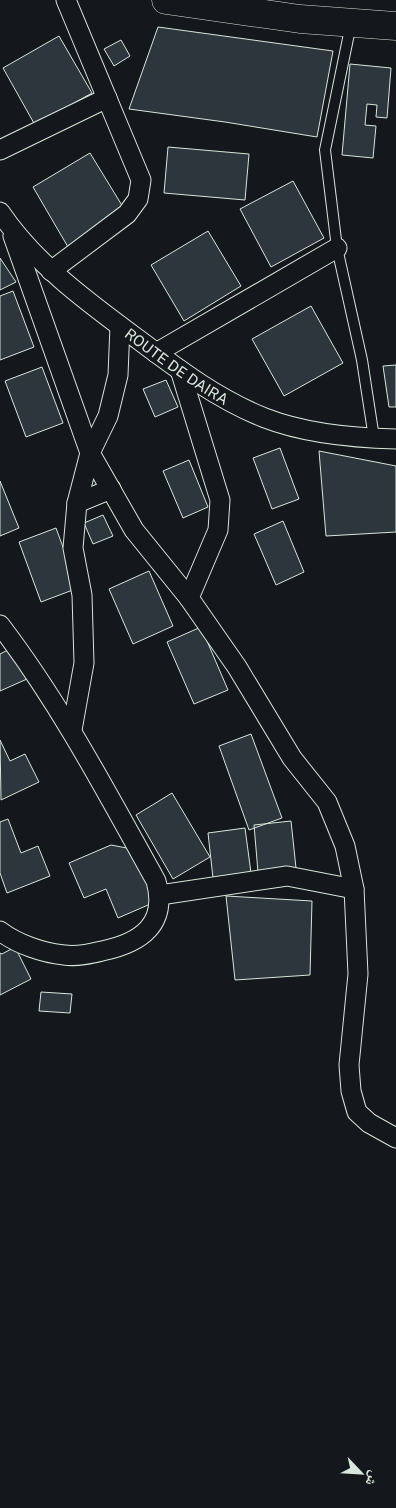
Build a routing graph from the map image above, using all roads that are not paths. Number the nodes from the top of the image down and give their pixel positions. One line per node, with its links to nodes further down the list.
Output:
1 (66, 0): 5 (street)
2 (166, 0): 3 (main road)
3 (351, 23): 4 (main road); 9 (lane)
4 (396, 26)
5 (107, 98): 6 (street); 10 (street)
6 (0, 150)
7 (0, 212): 8 (street, ROUTE DE DAIRA)
8 (11, 228): 10 (street, ROUTE DE DAIRA); 16 (street)
9 (337, 248): 12 (street); 14 (lane)
10 (51, 271): 11 (street, ROUTE DE DAIRA)
11 (120, 326): 12 (street, ROUTE DE DAIRA); 16 (street)
12 (156, 353): 13 (street, ROUTE DE DAIRA)
13 (180, 370): 14 (street, ROUTE DE DAIRA); 19 (street)
14 (374, 438): 15 (street, ROUTE DE DAIRA)
15 (396, 439)
16 (90, 453): 17 (street); 18 (street)
17 (111, 489): 18 (street); 19 (street)
18 (77, 503): 21 (street)
19 (189, 598): 22 (street)
20 (0, 625): 21 (street)
21 (72, 730): 23 (street)
22 (354, 889): 23 (street); 25 (street)
23 (160, 895): 24 (street)
24 (0, 931)
25 (396, 1138)

